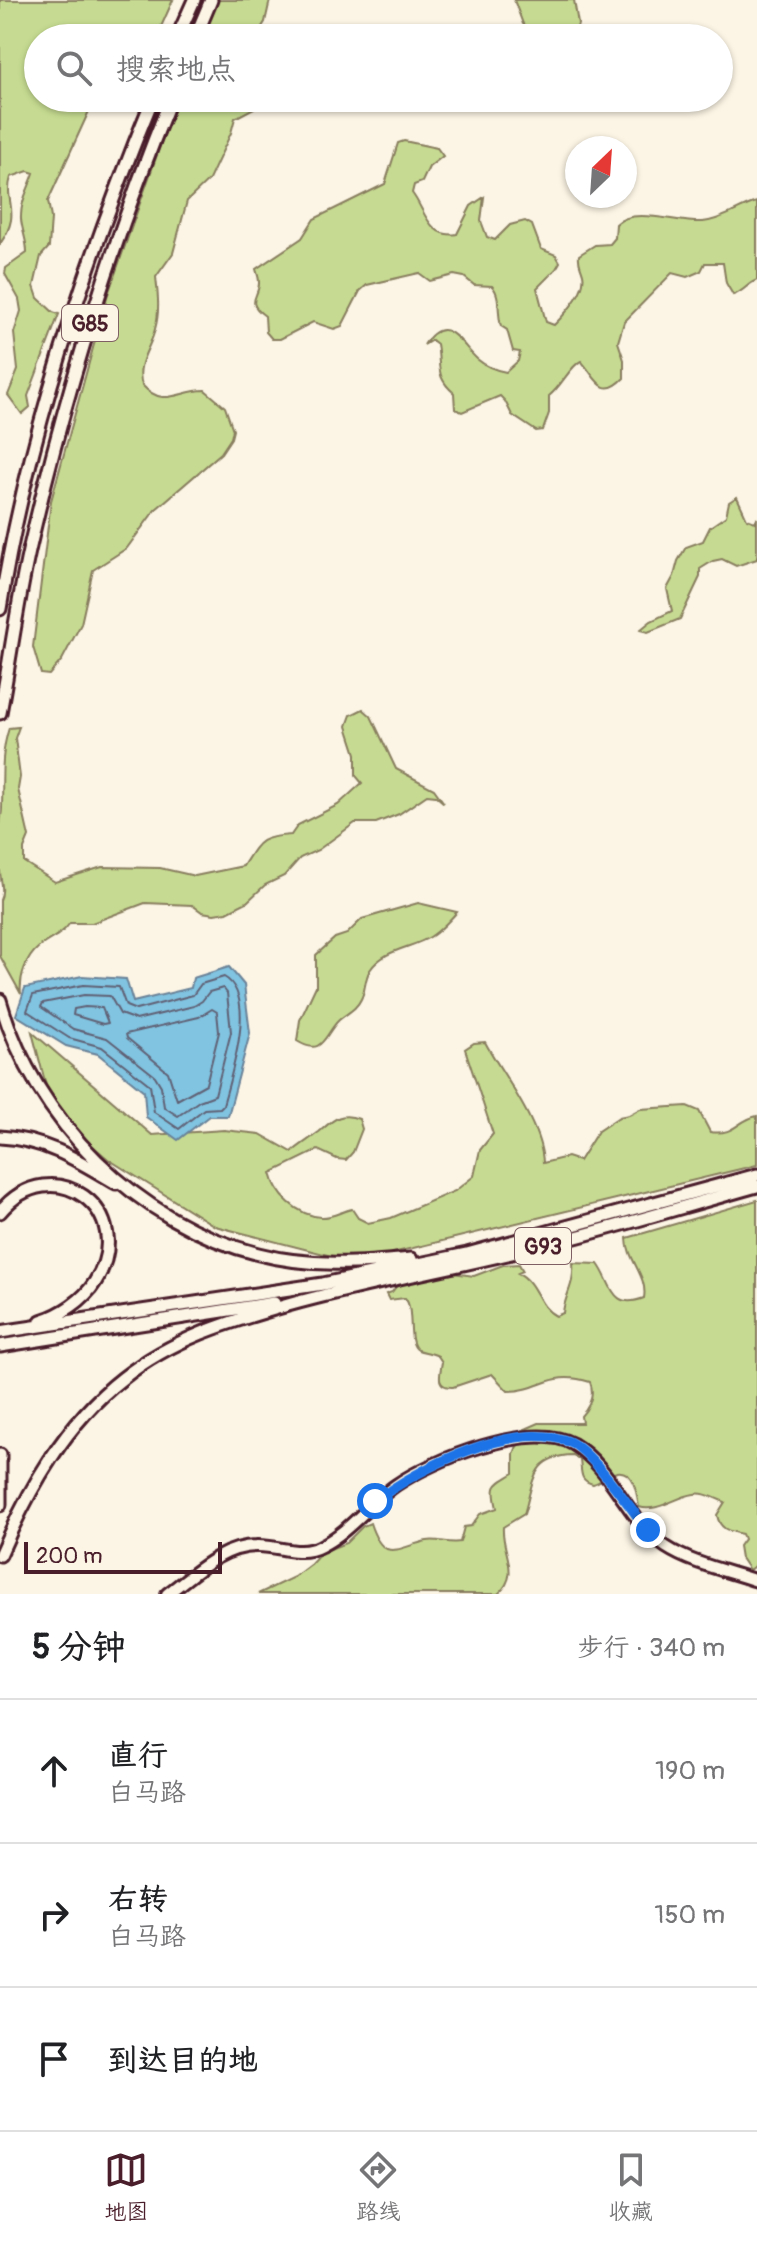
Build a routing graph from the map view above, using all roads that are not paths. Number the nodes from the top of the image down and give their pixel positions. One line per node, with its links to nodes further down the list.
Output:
1 (194, 0): 3 (highway)
2 (211, 0): 4 (highway)
3 (183, 24)
4 (201, 24)
5 (147, 112): 7 (highway, G85)
6 (165, 112): 10 (highway, G85)
7 (10, 547): 8 (highway, G85); 9 (highway)
8 (0, 579)
9 (0, 609)
10 (0, 713)
11 (0, 1000): 15 (highway)
12 (0, 1137): 15 (highway, G93)
13 (757, 1175): 17 (highway, G93)
14 (757, 1186): 18 (highway, G93)
15 (131, 1191): 17 (highway, G93)
16 (0, 1212): 19 (highway)
17 (467, 1254): 19 (highway)
18 (326, 1295): 20 (highway); 23 (highway, G93)
19 (3, 1332)
20 (4, 1345)
21 (0, 1455): 22 (highway)
22 (0, 1505)
23 (0, 1555)
24 (757, 1581): 25 (main road)
25 (167, 1594)

